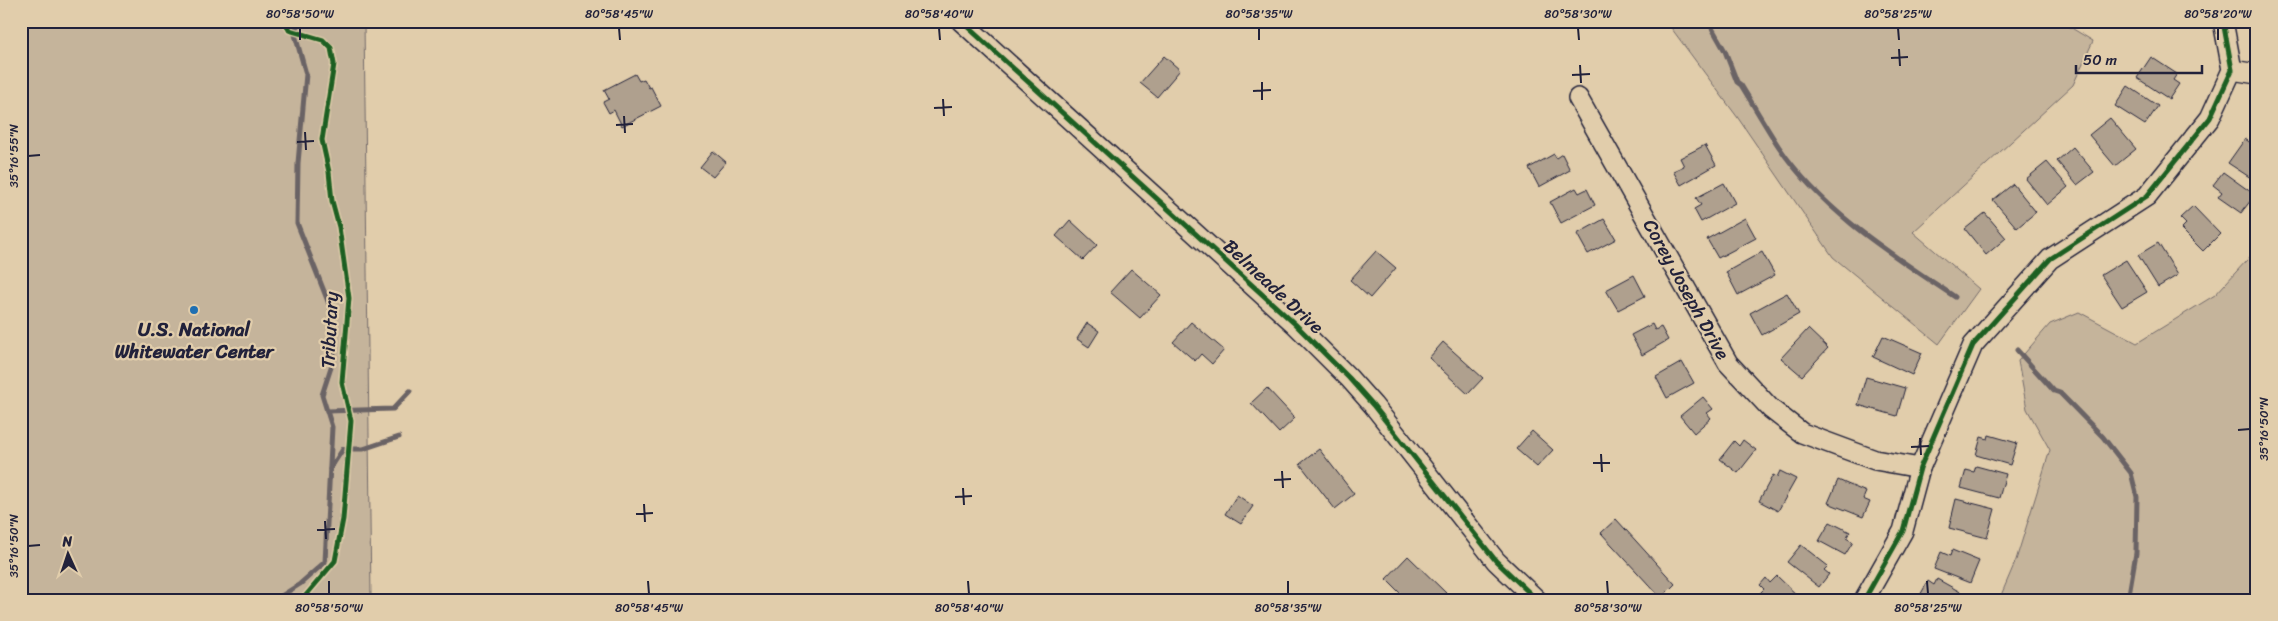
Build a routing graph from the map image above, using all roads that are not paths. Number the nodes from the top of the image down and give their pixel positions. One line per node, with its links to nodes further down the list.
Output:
1 (961, 21): 7 (street, Belmeade Drive)
2 (2223, 21): 3 (street)
3 (2232, 70): 4 (street); 6 (street)
4 (2257, 74)
5 (1578, 98): 6 (street, Corey Joseph Drive)
6 (1920, 468): 8 (street)
7 (1537, 600)
8 (1864, 600)

